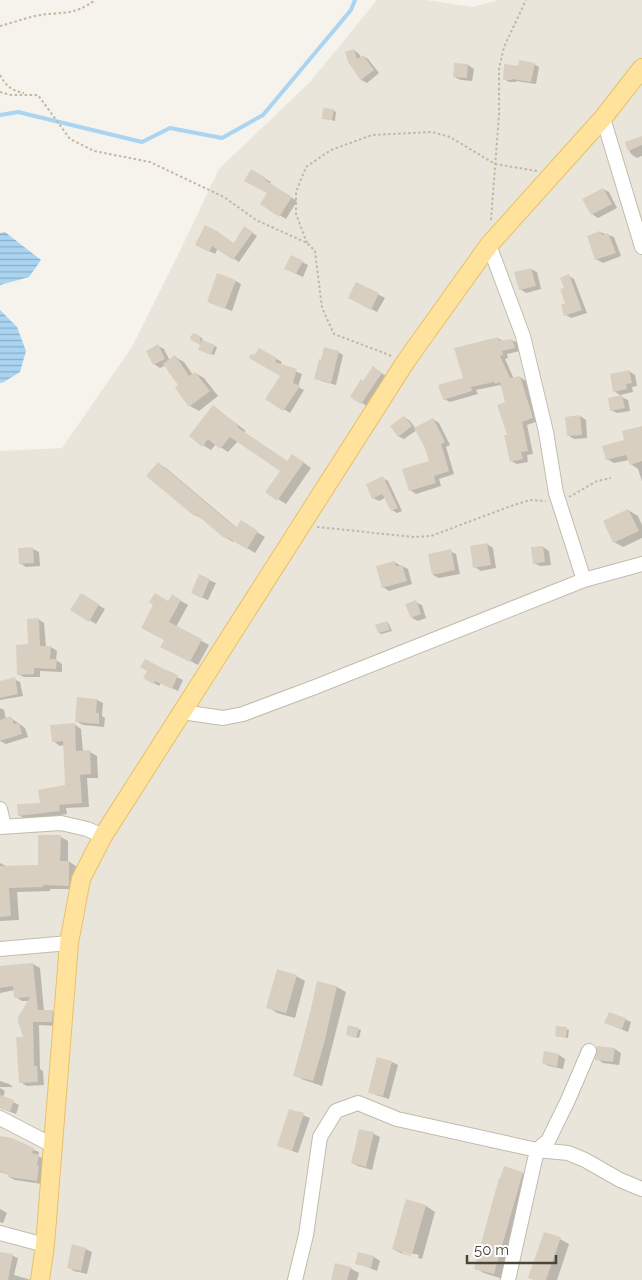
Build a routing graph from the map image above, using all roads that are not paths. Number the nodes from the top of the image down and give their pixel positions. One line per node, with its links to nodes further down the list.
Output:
1 (642, 68): 2 (main road)
2 (603, 118): 3 (main road); 4 (street)
3 (489, 245): 6 (street); 7 (main road)
4 (642, 247)
5 (642, 564): 6 (street)
6 (584, 580): 7 (street)
7 (182, 712): 10 (main road)
8 (0, 809): 9 (street)
9 (2, 826): 10 (street)
10 (103, 836): 11 (main road)
11 (69, 943): 12 (street); 15 (main road)
12 (0, 948)
13 (589, 1050): 16 (street)
14 (0, 1118): 15 (street)
15 (52, 1144): 19 (main road)
16 (537, 1150): 17 (street); 21 (street); 22 (street)
17 (642, 1189)
18 (0, 1233): 19 (street)
19 (45, 1245): 20 (main road)
20 (40, 1280)
21 (295, 1280)
22 (508, 1280)

